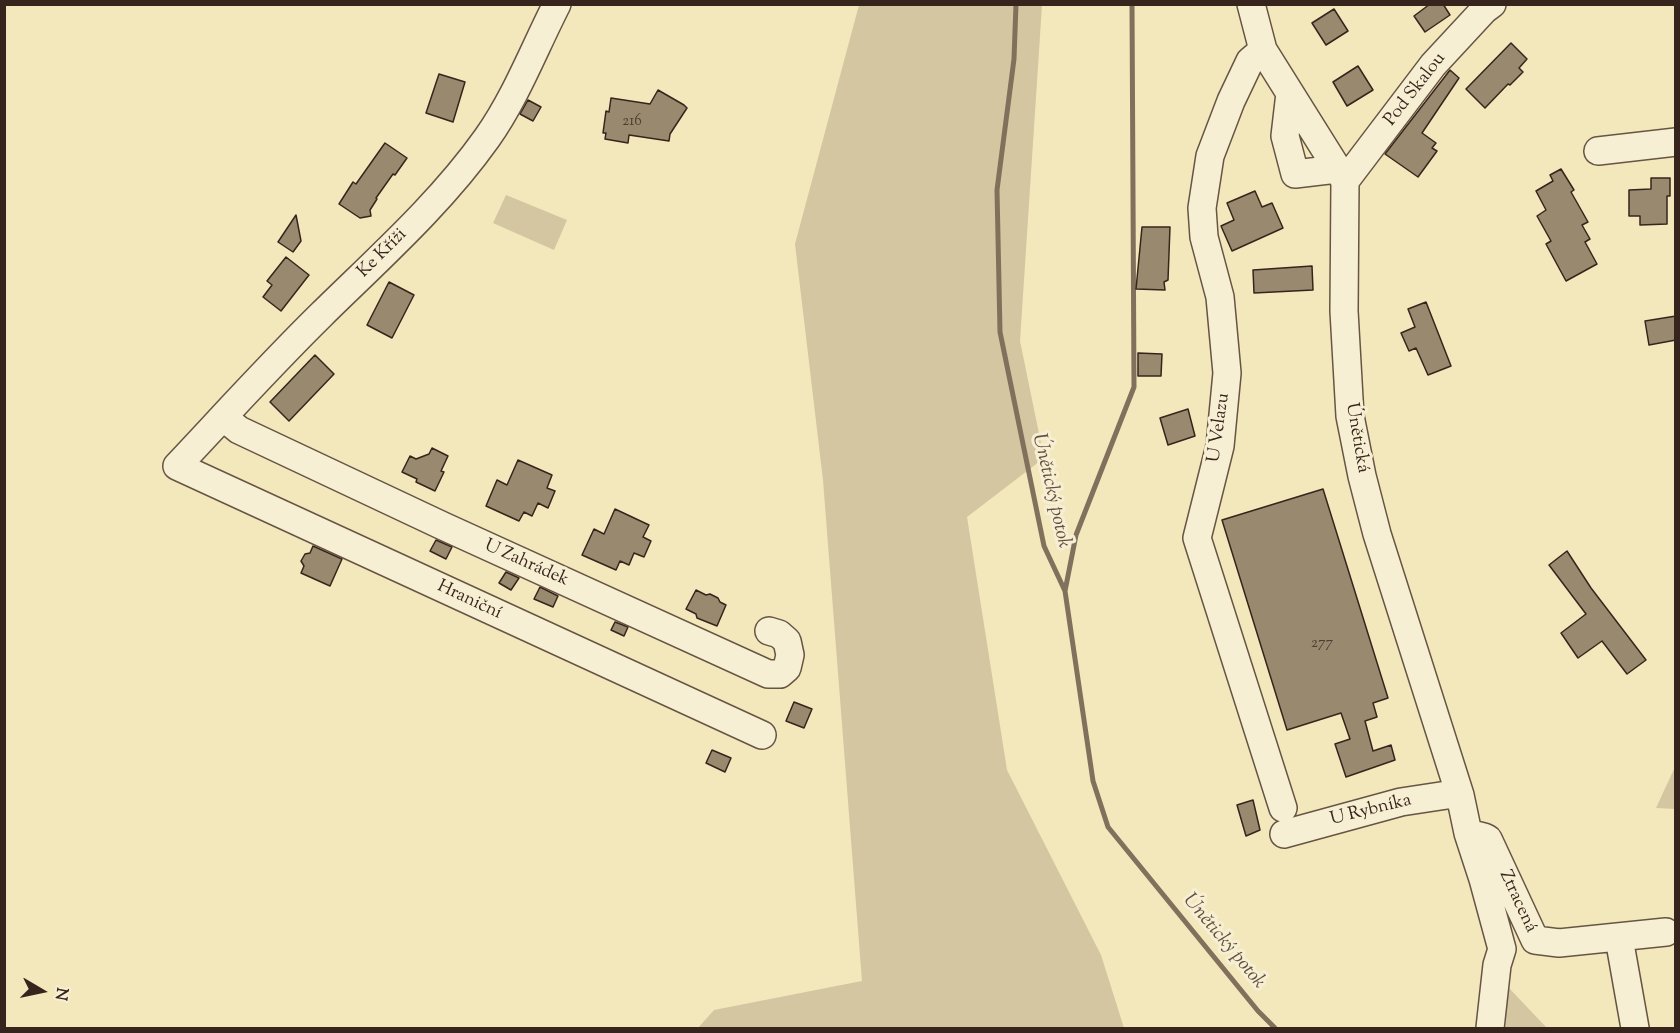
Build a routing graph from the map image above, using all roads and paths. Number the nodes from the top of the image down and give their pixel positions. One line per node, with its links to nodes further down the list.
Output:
1 (1251, 4): 4 (street)
2 (1492, 4): 8 (street, Pod Skalou)
3 (549, 8): 9 (street, Ke Kříži)
4 (1263, 50): 5 (street); 14 (street, U Velazu)
5 (1290, 93): 8 (street); 8 (street)
6 (1676, 142): 7 (street)
7 (1598, 151)
8 (1341, 175): 13 (street, Únětická)
9 (223, 417): 10 (street, Ke Kříži); 11 (street, U Zahrádek)
10 (177, 466): 12 (street, Hraniční)
11 (769, 631)
12 (762, 735)
13 (1460, 795): 14 (street, U Rybníka); 15 (street, Únětická)
14 (1283, 821)
15 (1468, 833): 17 (street, Ztracená); 18 (street, Únětická)
16 (1666, 932): 17 (street, Ztracená)
17 (1619, 938): 19 (street)
18 (1490, 1029)
19 (1635, 1029)

